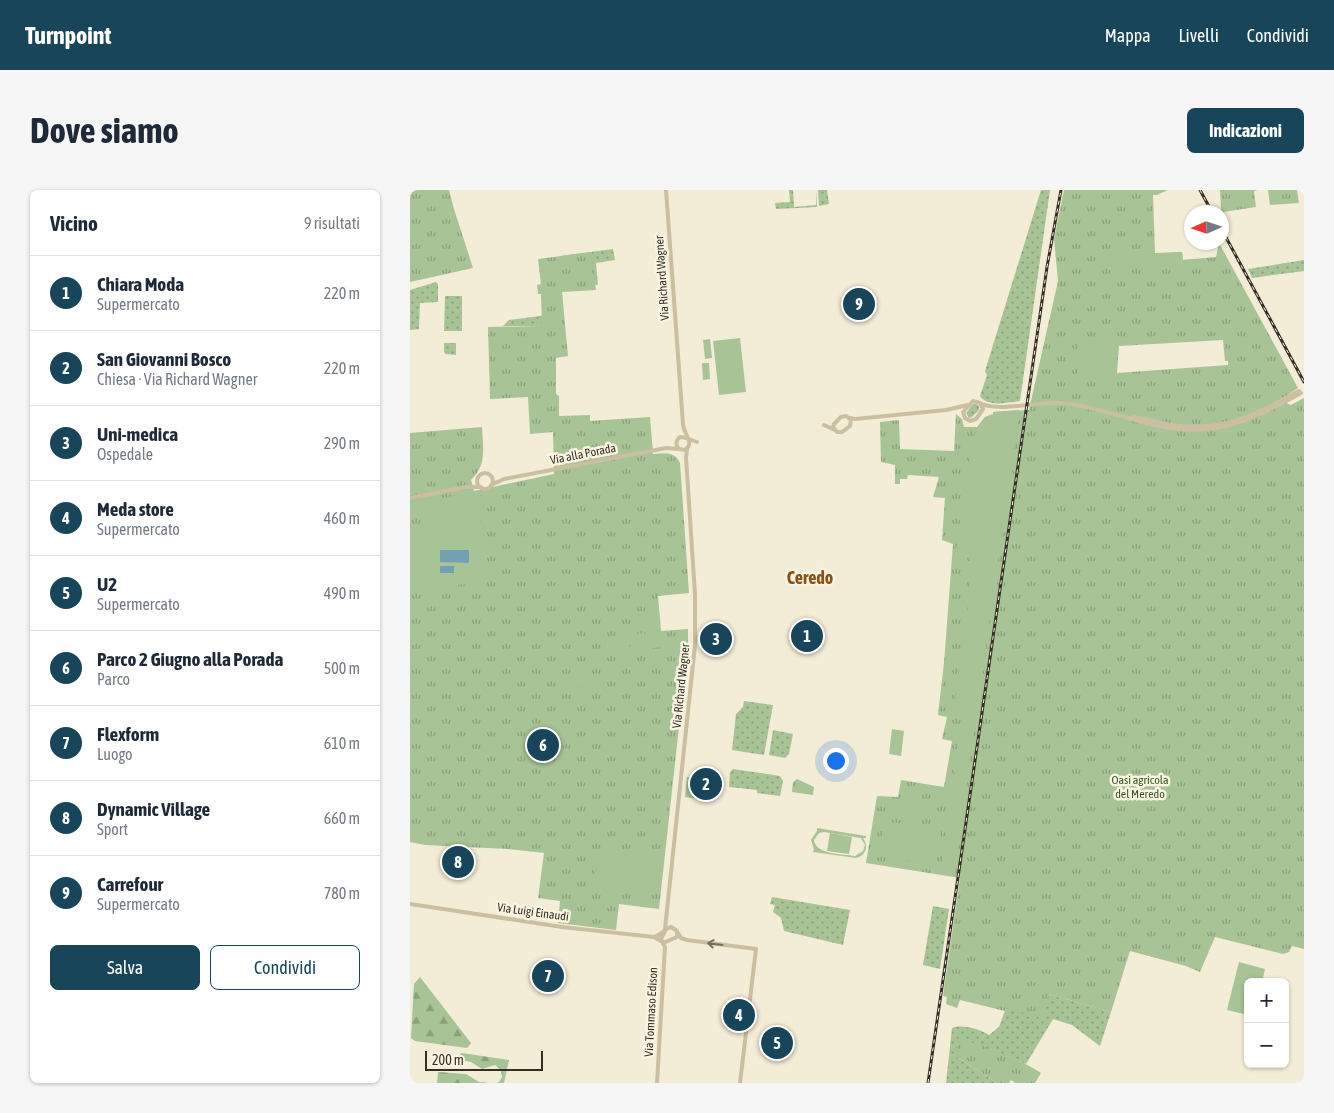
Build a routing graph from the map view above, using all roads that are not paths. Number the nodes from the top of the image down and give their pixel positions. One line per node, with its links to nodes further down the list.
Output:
1 (666, 190): 12 (street, Via Richard Wagner)
2 (1300, 392): 5 (street)
3 (981, 404): 4 (street); 5 (street); 7 (street)
4 (968, 405): 6 (street); 8 (street)
5 (994, 407): 7 (street)
6 (946, 410): 8 (street); 10 (street)
7 (980, 414): 8 (street)
8 (964, 416)
9 (850, 418): 10 (street); 11 (street); 13 (street)
10 (862, 418): 13 (street)
11 (835, 422): 14 (street); 14 (street)
12 (682, 424): 15 (street, Via Richard Wagner); 16 (street, Via Richard Wagner)
13 (850, 425): 14 (street)
14 (835, 430)
15 (678, 439): 16 (street); 17 (street, Via alla Porada); 19 (street)
16 (688, 439): 18 (street); 18 (street)
17 (666, 448): 19 (street, Via alla Porada); 23 (street, Via alla Porada)
18 (688, 448): 19 (street); 20 (street, Via Richard Wagner)
19 (680, 449): 20 (street)
20 (686, 458): 29 (street, Via Richard Wagner)
21 (478, 477): 22 (street); 25 (street); 26 (street)
22 (491, 477): 23 (street, Via alla Porada); 24 (street)
23 (504, 479): 24 (street, Via alla Porada)
24 (491, 485): 26 (street)
25 (466, 487): 26 (street); 27 (street)
26 (480, 487)
27 (410, 498)
28 (410, 904): 33 (street, Via Luigi Einaudi)
29 (668, 916): 30 (street); 31 (street, Via Richard Wagner)
30 (675, 928): 31 (street); 32 (street)
31 (665, 930): 33 (street); 34 (street, Via Richard Wagner)
32 (678, 933): 34 (street); 36 (street, one-way to 32)
33 (654, 938): 34 (street, Via Luigi Einaudi)
34 (662, 942): 35 (street, Via Tommaso Edison)
35 (657, 1083)
36 (740, 1083)

